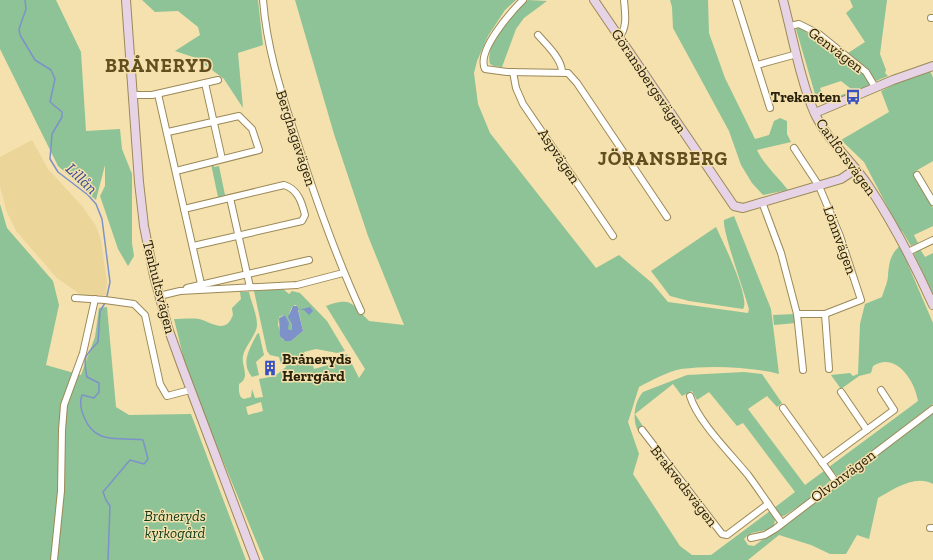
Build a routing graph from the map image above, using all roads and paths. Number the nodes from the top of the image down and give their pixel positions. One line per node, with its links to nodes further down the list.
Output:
1 (126, 0): 20 (street, Tenhultsvägen)
2 (263, 0): 42 (street, Berghagavägen)
3 (523, 0): 14 (street)
4 (594, 0): 10 (street, Göransbergsvägen)
5 (624, 0): 10 (street)
6 (736, 0): 12 (street)
7 (783, 0): 8 (street, Carlforsvägen)
8 (790, 26): 11 (street, Carlforsvägen); 18 (street, Genvägen)
9 (538, 35): 15 (street)
10 (619, 37): 32 (street, Göransbergsvägen)
11 (797, 54): 12 (street); 22 (street, Carlforsvägen)
12 (757, 65): 21 (street)
13 (933, 66): 18 (street)
14 (513, 72): 15 (street); 37 (street, Aspvägen)
15 (562, 72): 35 (street)
16 (218, 80): 17 (street)
17 (205, 83): 19 (street); 23 (street)
18 (875, 87): 22 (street)
19 (158, 94): 20 (street); 24 (street)
20 (133, 96): 47 (street, Tenhultsvägen)
21 (770, 108)
22 (815, 113): 27 (street, Carlforsvägen)
23 (214, 121): 24 (street); 26 (street); 26 (street)
24 (168, 132): 28 (street)
25 (794, 148): 30 (street, Lönnvägen)
26 (222, 159): 28 (street)
27 (856, 169): 30 (street); 40 (street, Carlforsvägen)
28 (176, 171): 34 (street)
29 (917, 175): 33 (street)
30 (819, 186): 32 (street); 53 (street, Lönnvägen)
31 (230, 198): 34 (street); 36 (street); 36 (street)
32 (762, 202): 52 (street)
33 (933, 202)
34 (184, 209): 39 (street)
35 (667, 217)
36 (238, 236): 39 (street); 43 (street)
37 (613, 236)
38 (933, 240): 40 (street)
39 (193, 246): 44 (street)
40 (908, 252): 50 (street, Carlforsvägen)
41 (309, 260): 43 (street)
42 (343, 273): 45 (street); 51 (street, Berghagavägen)
43 (247, 274): 44 (street); 45 (street)
44 (201, 284): 46 (street)
45 (250, 287): 46 (street)
46 (180, 291): 47 (street)
47 (158, 296): 56 (street, Tenhultsvägen)
48 (75, 298): 49 (street)
49 (95, 299): 56 (street); 69 (street)
50 (933, 305)
51 (361, 311)
52 (797, 314): 53 (street, Lönnvägen); 55 (street)
53 (825, 314): 54 (street)
54 (829, 368)
55 (803, 370)
56 (190, 390): 70 (street, Tenhultsvägen)
57 (880, 390): 63 (street)
58 (841, 392): 63 (street)
59 (690, 396): 66 (street)
60 (783, 408): 64 (street)
61 (933, 409): 65 (street, Olvonvägen)
62 (642, 430): 66 (street, Brakvedsvägen)
63 (867, 430): 64 (street)
64 (822, 463): 65 (street)
65 (836, 482): 67 (street, Olvonvägen)
66 (768, 504): 67 (street)
67 (782, 523): 68 (street, Olvonvägen)
68 (752, 538)
69 (54, 560)
70 (255, 560)

